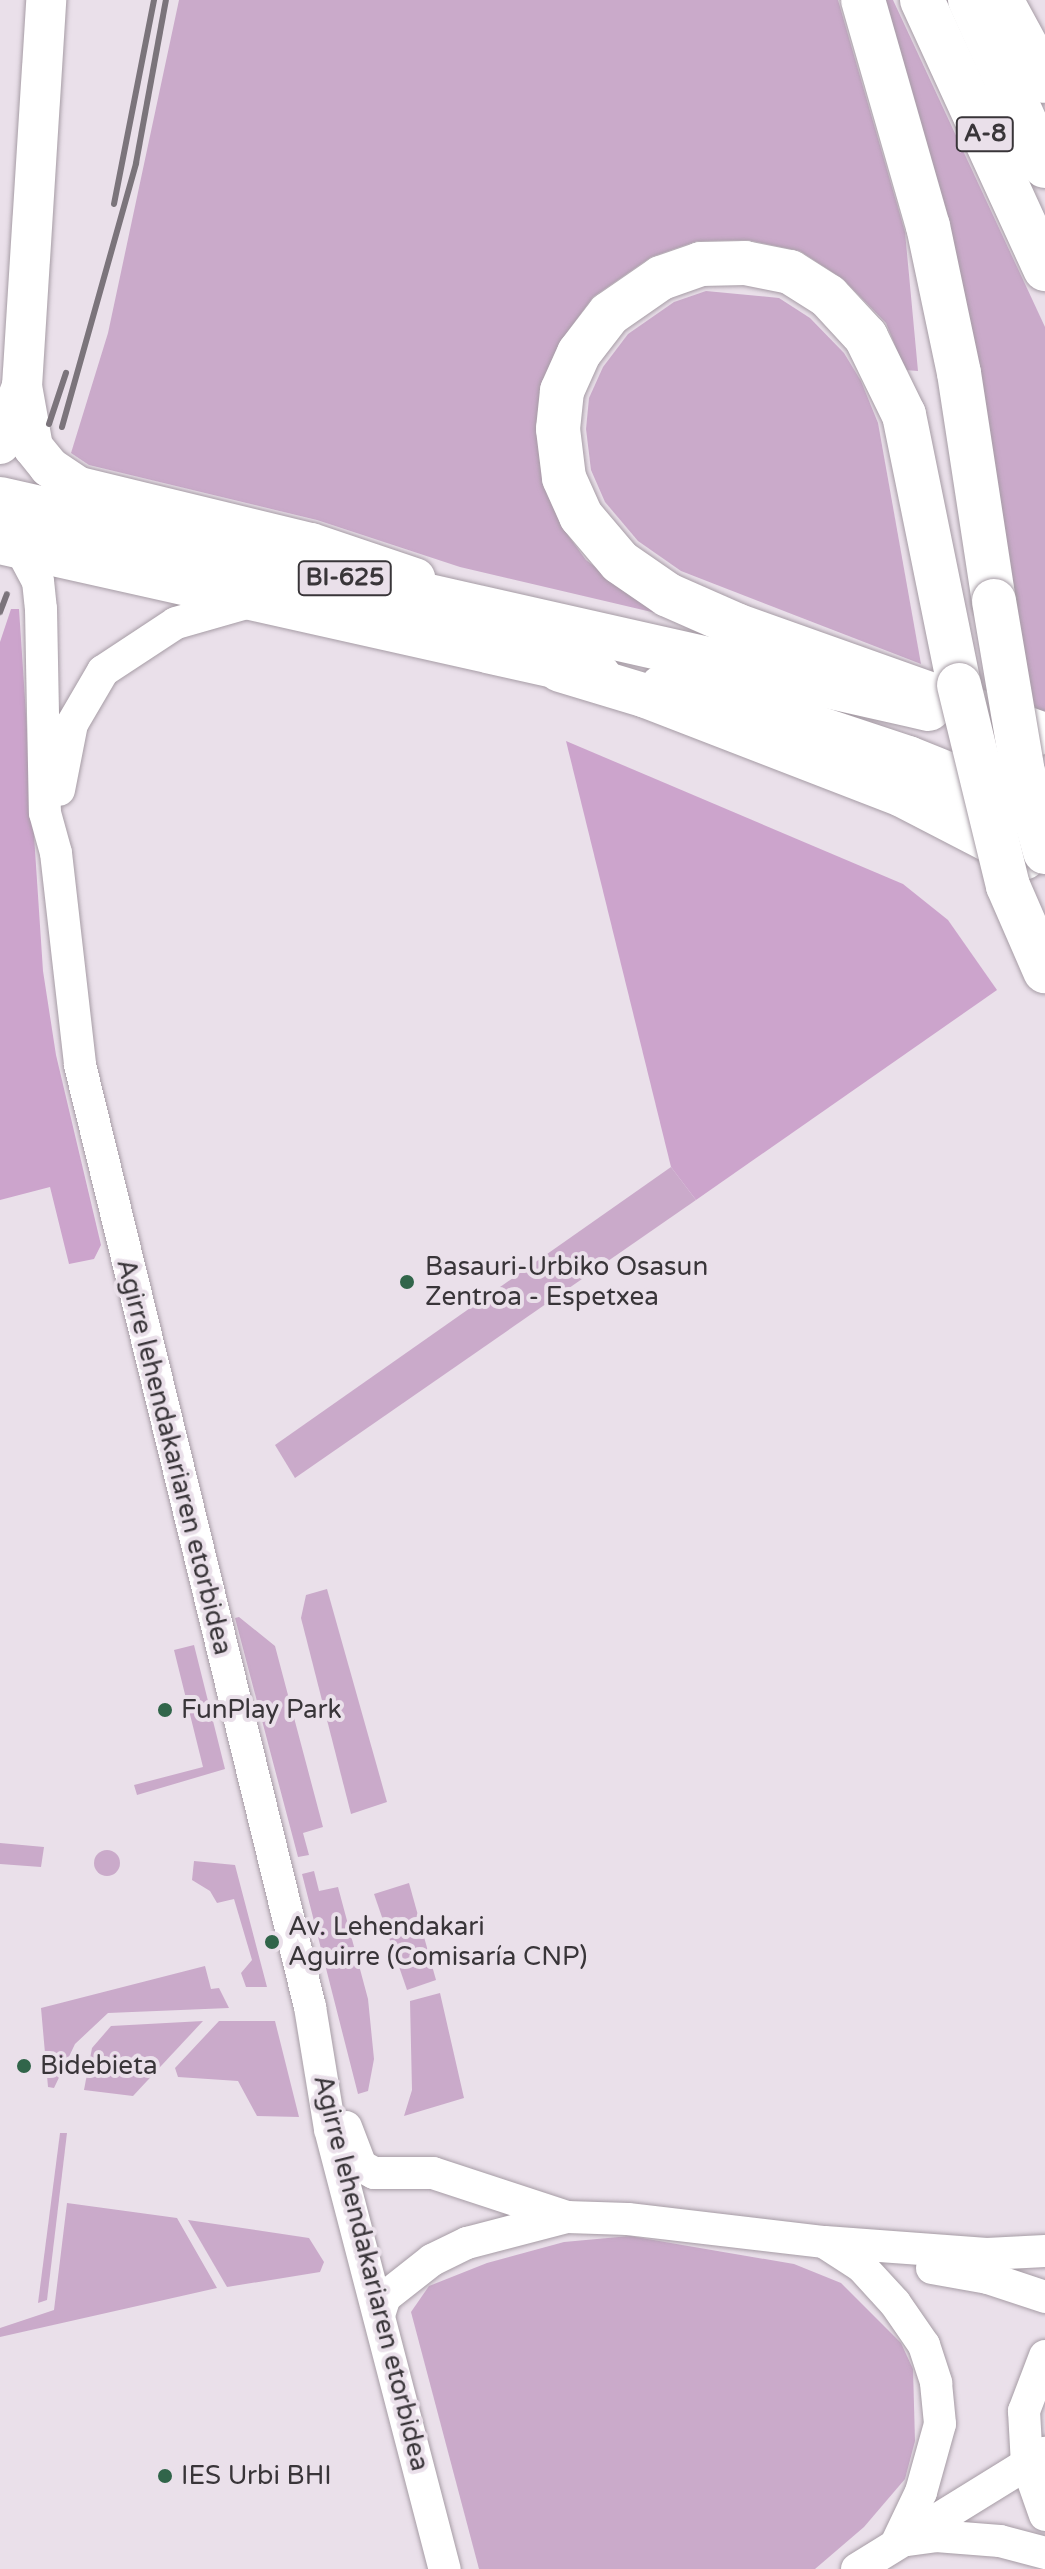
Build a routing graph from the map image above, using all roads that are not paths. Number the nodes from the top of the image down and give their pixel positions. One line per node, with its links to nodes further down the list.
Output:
1 (46, 0): 10 (street)
2 (863, 0): 8 (main road)
3 (922, 0): 9 (main road, A-8)
4 (970, 0): 7 (main road, A-8)
5 (1001, 0): 6 (main road)
6 (1045, 81)
7 (1045, 166)
8 (928, 226): 17 (main road); 20 (main road, bridge)
9 (1045, 269)
10 (22, 386): 11 (street); 15 (street)
11 (0, 444)
12 (0, 499): 15 (main road, BI-625)
13 (10, 544): 14 (main road, BI-625); 21 (street, Agirre lehendakariaren etorbidea)
14 (255, 601): 16 (main road, BI-625); 21 (street, Agirre lehendakariaren etorbidea)
15 (452, 602): 18 (main road, BI-625)
16 (560, 670): 19 (main road, BI-625); 22 (main road)
17 (959, 685): 18 (main road); 23 (main road, bridge)
18 (1043, 746)
19 (1045, 814)
20 (1045, 852)
21 (56, 853): 24 (street, Agirre lehendakariaren etorbidea)
22 (1045, 872)
23 (1045, 971)
24 (310, 2007): 25 (street); 26 (street, Agirre lehendakariaren etorbidea)
25 (374, 2173): 26 (street); 27 (street)
26 (350, 2209): 31 (street, Agirre lehendakariaren etorbidea)
27 (567, 2217): 28 (street); 31 (street)
28 (834, 2248): 29 (street); 30 (street); 35 (street)
29 (1045, 2251)
30 (1045, 2297)
31 (379, 2315): 37 (street, Agirre lehendakariaren etorbidea)
32 (1045, 2356): 33 (street)
33 (1036, 2459): 34 (street); 35 (street)
34 (1045, 2515)
35 (897, 2542): 36 (street); 38 (street)
36 (1045, 2553)
37 (445, 2569)
38 (857, 2569)

